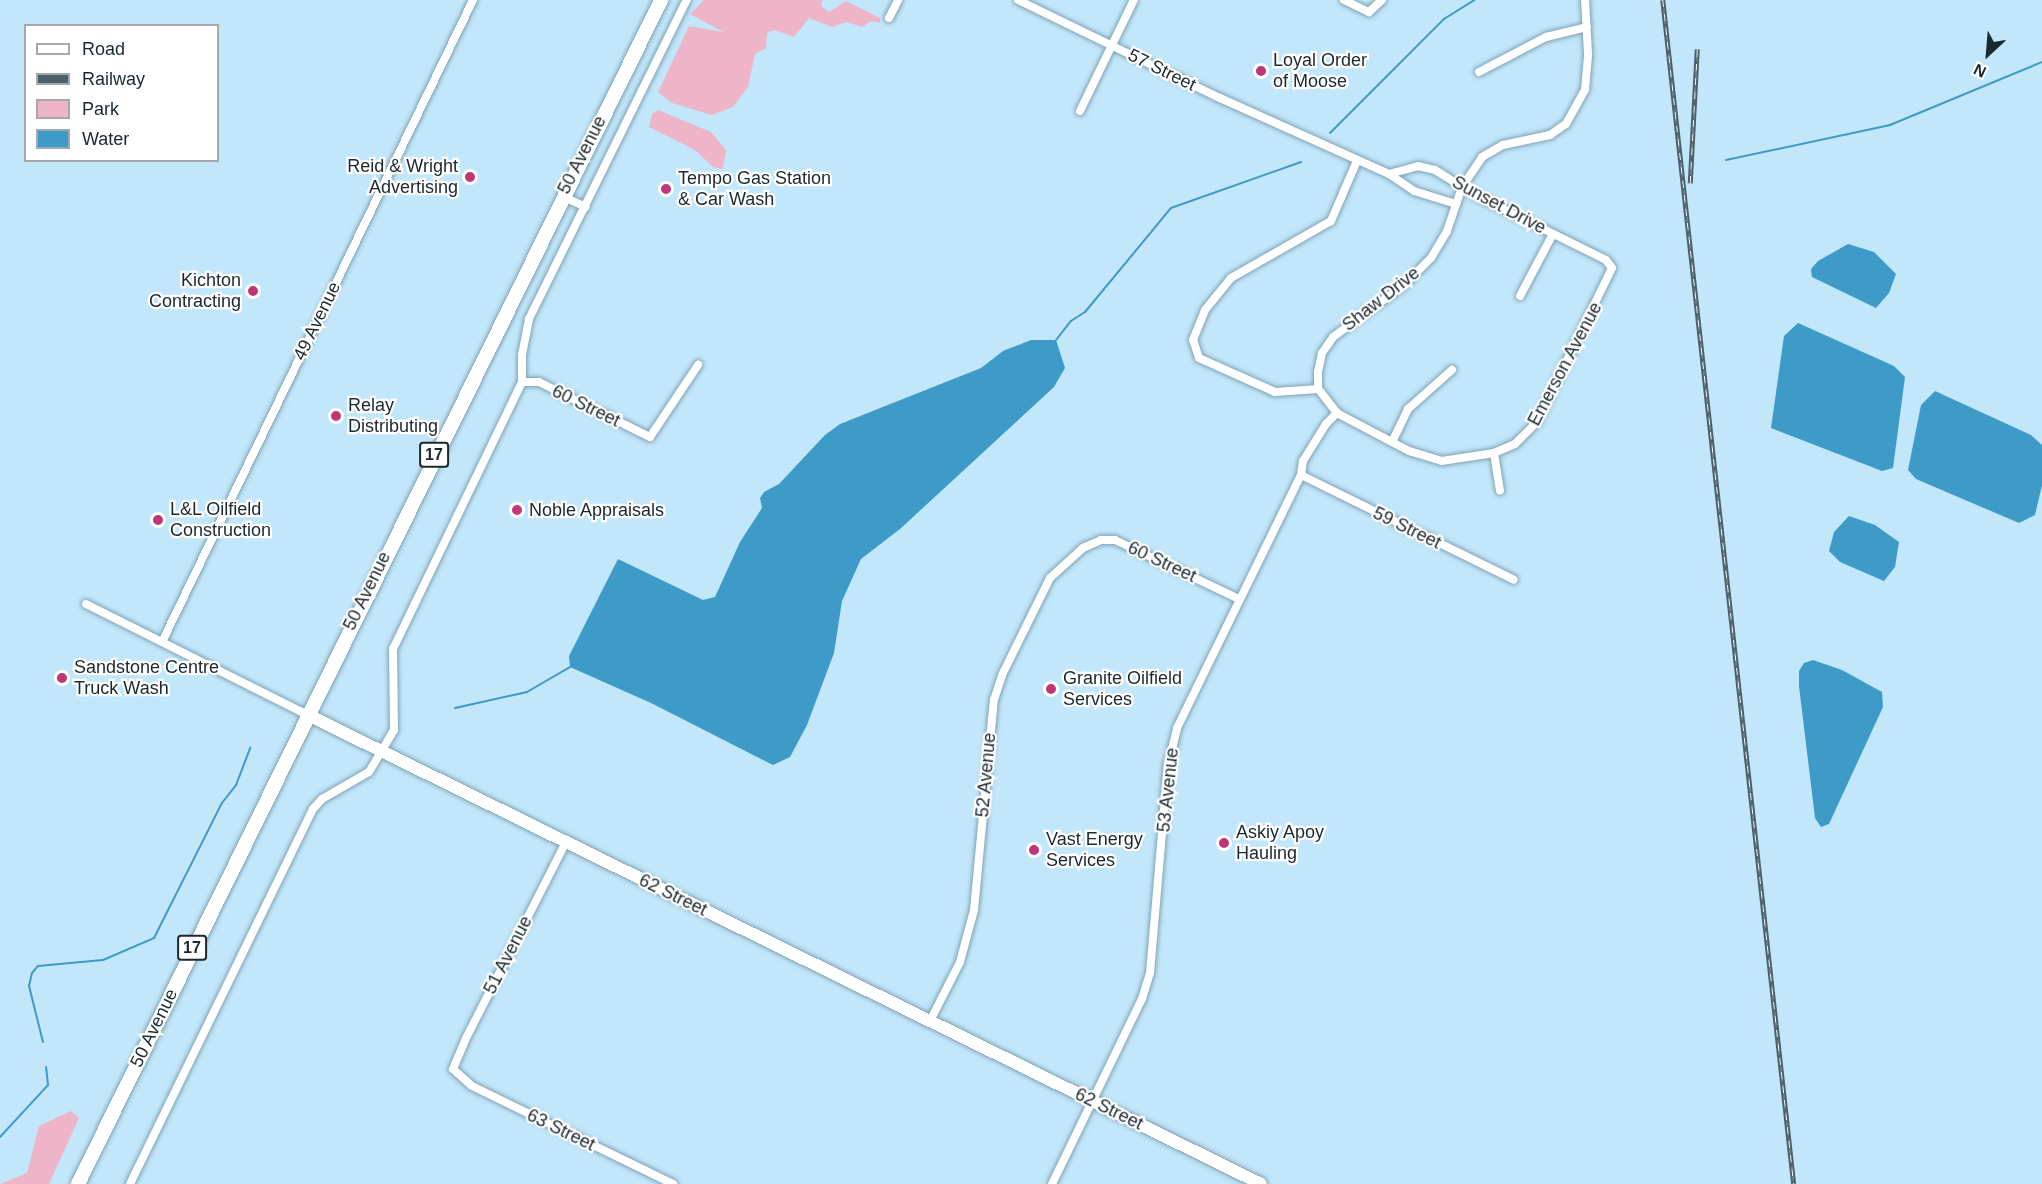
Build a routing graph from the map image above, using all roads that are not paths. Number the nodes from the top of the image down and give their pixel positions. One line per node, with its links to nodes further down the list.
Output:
1 (473, 0): 38 (street, 49 Avenue)
2 (661, 0): 19 (main road, 50 Avenue / 17)
3 (687, 0): 21 (street)
4 (898, 0): 10 (street)
5 (1018, 0): 12 (street, 57 Street)
6 (1134, 0): 12 (street)
7 (1344, 0): 8 (street)
8 (1382, 0)
9 (1585, 0): 11 (street, Shaw Drive)
10 (889, 18)
11 (1587, 27): 13 (street); 18 (street, Shaw Drive)
12 (1111, 46): 14 (street); 15 (street, 57 Street)
13 (1479, 72)
14 (1080, 111)
15 (1308, 137): 16 (street, Sunset Drive)
16 (1357, 161): 17 (street, Sunset Drive); 28 (street)
17 (1389, 174): 18 (street, Sunset Drive); 20 (street, Sunset Drive)
18 (1462, 187): 20 (street, Shaw Drive); 22 (street, Sunset Drive)
19 (562, 196): 21 (street); 39 (main road, 50 Avenue / 17)
20 (1456, 204): 28 (street, Shaw Drive)
21 (586, 207): 27 (street)
22 (1553, 234): 23 (street, Sunset Drive); 24 (street)
23 (1606, 260): 31 (street, Emerson Avenue)
24 (1520, 296)
25 (698, 365): 27 (street, 60 Street)
26 (1452, 370): 30 (street)
27 (522, 382): 40 (street)
28 (1318, 389): 29 (street)
29 (1337, 413): 30 (street, Emerson Avenue); 32 (street, 53 Avenue)
30 (1392, 442): 31 (street, Emerson Avenue)
31 (1494, 453): 33 (street)
32 (1301, 475): 35 (street, 59 Street); 36 (street, 53 Avenue)
33 (1500, 491)
34 (1083, 548): 36 (street, 60 Street); 42 (street, 52 Avenue)
35 (1514, 580)
36 (1239, 599): 44 (street, 53 Avenue)
37 (86, 604): 38 (street, 62 Street)
38 (162, 642): 39 (street, 62 Street)
39 (306, 714): 40 (main road, 62 Street); 45 (main road, 50 Avenue / 17)
40 (382, 751): 41 (main road, 62 Street); 46 (street)
41 (566, 842): 42 (main road, 62 Street); 43 (street, 51 Avenue)
42 (930, 1021): 44 (main road, 62 Street)
43 (453, 1070): 47 (street, 63 Street)
44 (1094, 1101): 48 (street, 53 Avenue); 49 (main road, 62 Street)
45 (79, 1184)
46 (130, 1184)
47 (673, 1184)
48 (1052, 1184)
49 (1262, 1184)

